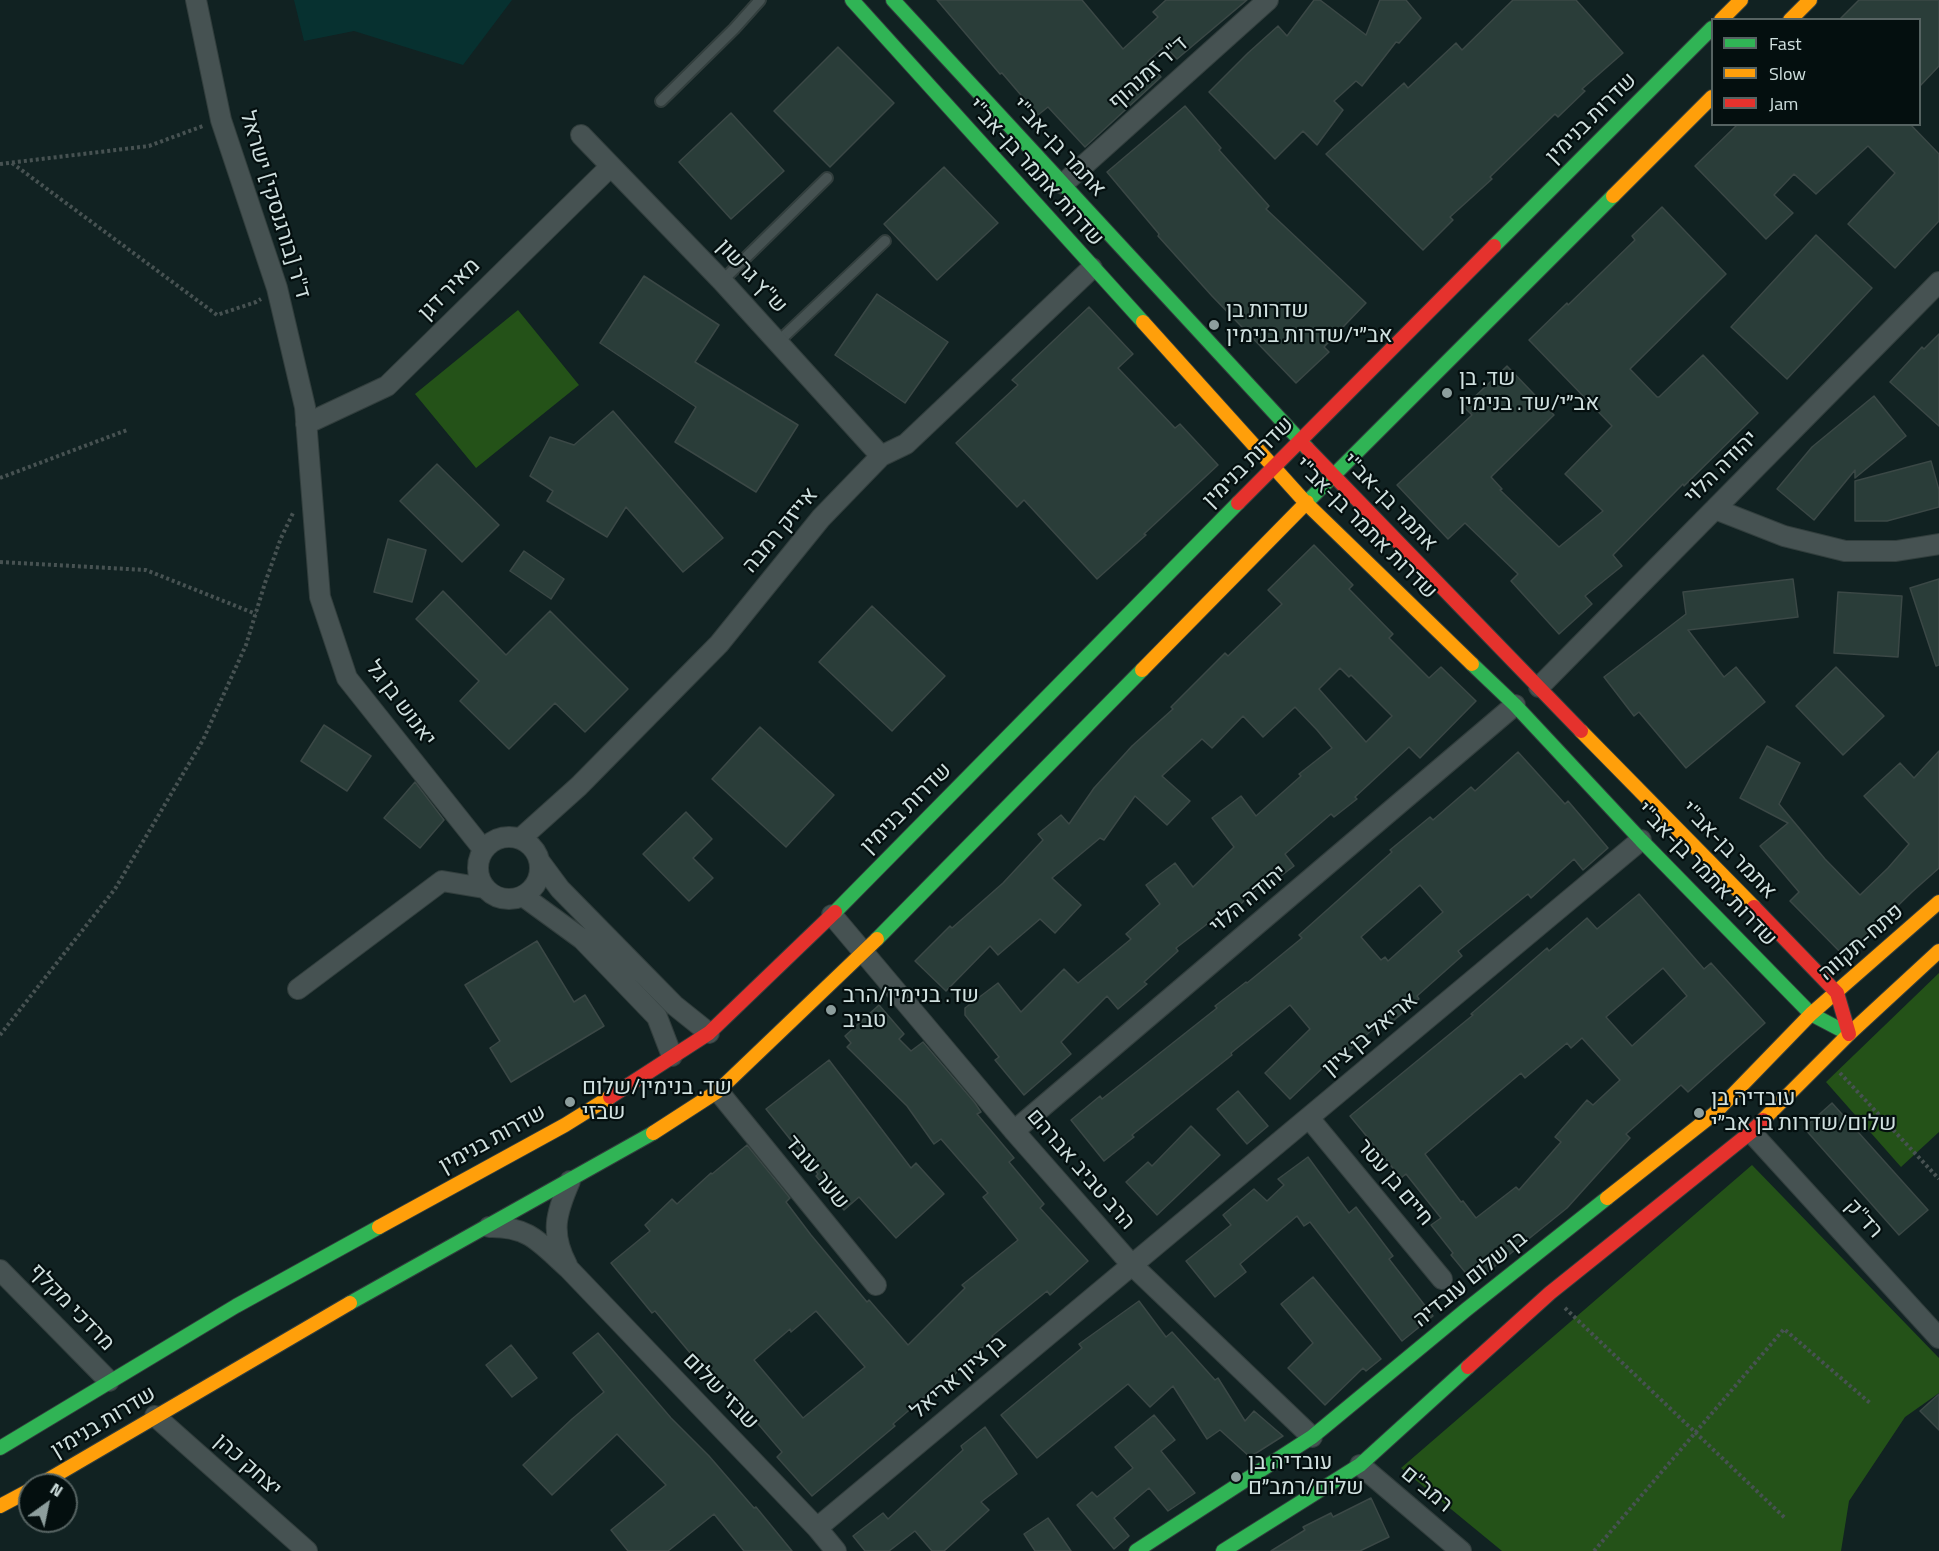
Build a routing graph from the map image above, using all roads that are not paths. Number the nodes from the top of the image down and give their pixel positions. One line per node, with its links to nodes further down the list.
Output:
1 (196, 0): 22 (street, ד"ר [בורגנסקי] ישראל)
2 (760, 0): 12 (lane)
3 (852, 0): 18 (main road, שדרות אתמר בן-אב"י)
4 (893, 0): 16 (main road, אתמר בן-אב"י)
5 (1268, 0): 16 (street, ד"ר זמנהוף)
6 (1741, 0): 8 (main road)
7 (1810, 0): 9 (main road)
8 (1723, 18)
9 (1792, 18)
10 (1711, 30): 23 (main road, שדרות בנימין)
11 (1711, 99): 26 (main road, שדרות בנימין)
12 (661, 101)
13 (581, 135): 14 (street, ש"ץ גרשון)
14 (611, 166): 19 (street, ש"ץ גרשון); 22 (street, מאיר דגן)
15 (827, 178): 19 (lane)
16 (1063, 184): 23 (main road, אתמר בן-אב"י)
17 (885, 242): 21 (lane)
18 (1092, 268): 24 (street, אייזק רמבה); 25 (main road, שדרות אתמר בן-אב"י)
19 (722, 280): 21 (street, ש"ץ גרשון)
20 (1939, 282): 28 (street, יהודה הלוי)
21 (778, 342): 24 (street, ש"ץ גרשון)
22 (306, 424): 34 (street, יאנוש בן גל)
23 (1301, 441): 25 (main road, שדרות בנימין); 26 (main road, אתמר בן-אב"י)
24 (881, 456): 32 (street, אייזק רמבה)
25 (1273, 467): 27 (main road, שדרות אתמר בן-אב"י); 39 (main road, שדרות בנימין)
26 (1333, 476): 27 (main road, שדרות בנימין); 30 (main road, אתמר בן-אב"י)
27 (1306, 503): 31 (main road, שדרות אתמר בן-אב"י); 41 (main road, שדרות בנימין)
28 (1715, 509): 29 (street); 30 (street, יהודה הלוי)
29 (1939, 543)
30 (1539, 687): 43 (main road, אתמר בן-אב"י)
31 (1515, 705): 33 (main road, שדרות אתמר בן-אב"י); 50 (street, יהודה הלוי)
32 (520, 839): 34 (street); 35 (street)
33 (1641, 840): 44 (main road, שדרות אתמר בן-אב"י); 49 (street, אריאל בן ציון)
34 (483, 849): 36 (street)
35 (540, 862): 37 (street); 45 (street)
36 (484, 888): 37 (street); 42 (street)
37 (523, 896): 47 (street)
38 (1939, 902): 43 (main road, פתח-תקווה)
39 (832, 915): 41 (street, הרב טביב אברהם); 45 (main road, שדרות בנימין)
40 (1939, 951): 46 (main road)
41 (863, 953): 48 (main road, שדרות בנימין); 50 (street, הרב טביב אברהם)
42 (298, 989)
43 (1837, 993): 44 (main road, פתח-תקווה); 46 (main road, אתמר בן-אב"י)
44 (1811, 1014): 46 (main road, שדרות אתמר בן-אב"י); 62 (main road, בן שלום עובדיה)
45 (709, 1033): 47 (main road, שדרות בנימין)
46 (1849, 1034): 51 (main road)
47 (672, 1056): 60 (main road, שדרות בנימין)
48 (718, 1091): 52 (main road, שדרות בנימין); 58 (street, שער עובד)
49 (1309, 1118): 54 (street, אריאל בן ציון); 57 (street, חיים בן עטר)
50 (1014, 1131): 54 (street, הרב טביב אברהם)
51 (1751, 1132): 59 (street, רד"ק); 64 (main road)
52 (570, 1181): 53 (main road, שדרות בנימין); 55 (street, שבזי שלום)
53 (488, 1227): 55 (street, שבזי שלום); 61 (main road, שדרות בנימין)
54 (1131, 1264): 62 (street, הרב טביב אברהם); 68 (street, בן ציון אריאל)
55 (568, 1268): 68 (street, שבזי שלום)
56 (0, 1270): 60 (street, מרדכי מקלף)
57 (1442, 1279)
58 (876, 1285)
59 (1939, 1338)
60 (109, 1381): 63 (main road, שדרות בנימין)
61 (155, 1416): 65 (main road, שדרות בנימין); 69 (street, יצחק כהן)
62 (1312, 1437): 71 (main road, בן שלום עובדיה)
63 (0, 1448)
64 (1360, 1465): 72 (main road); 73 (street, רמב"ם)
65 (61, 1473)
66 (18, 1496): 67 (main road)
67 (0, 1506)
68 (818, 1528): 70 (street, שבזי שלום)
69 (307, 1551)
70 (836, 1551)
71 (1136, 1551)
72 (1223, 1551)
73 (1461, 1551)

